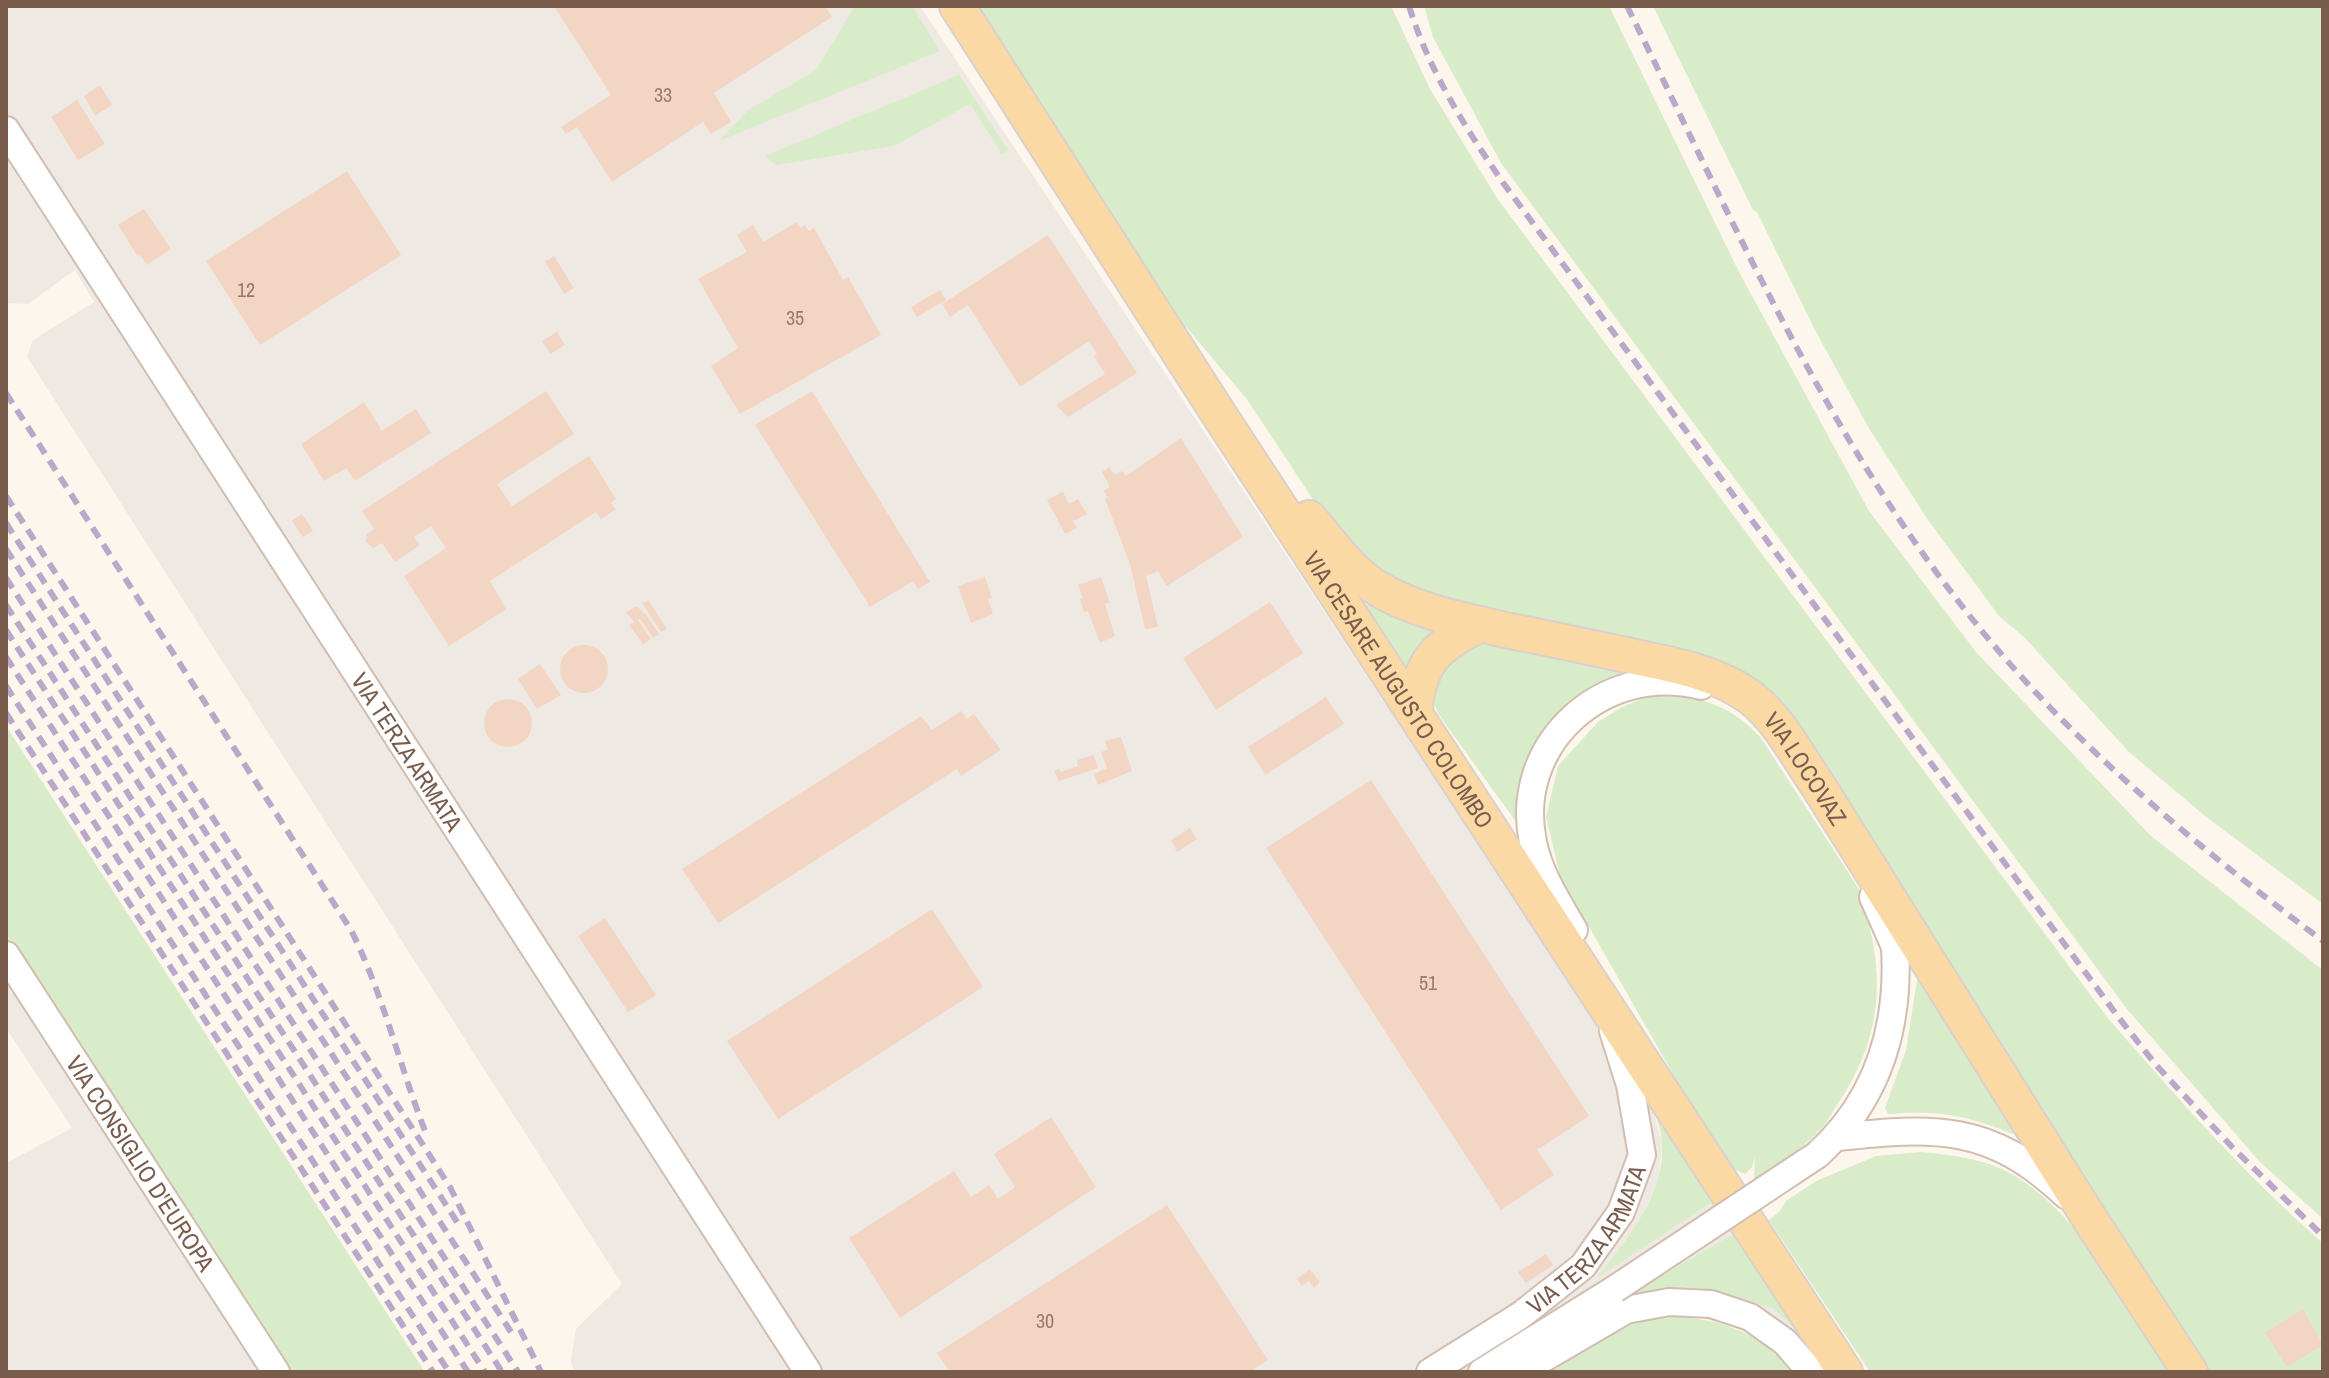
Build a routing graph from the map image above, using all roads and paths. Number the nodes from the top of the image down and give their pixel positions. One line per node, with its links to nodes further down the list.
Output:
1 (957, 6): 3 (main road, VIA CESARE AUGUSTO COLOMBO)
2 (6, 130): 14 (street, VIA TERZA ARMATA)
3 (1220, 416): 4 (main road, VIA LOCOVAZ); 5 (main road, VIA CESARE AUGUSTO COLOMBO)
4 (1481, 624): 5 (main road); 6 (main road, VIA LOCOVAZ)
5 (1414, 713): 9 (main road, VIA CESARE AUGUSTO COLOMBO)
6 (1891, 899): 7 (street, VIA TERZA ARMATA); 12 (main road, VIA LOCOVAZ)
7 (1896, 949): 10 (street, VIA LOCOVAZ); 11 (street, VIA TERZA ARMATA)
8 (6, 955): 13 (street, VIA CONSIGLIO D'EUROPA)
9 (1604, 1005): 10 (main road, VIA CESARE AUGUSTO COLOMBO); 15 (street, VIA TERZA ARMATA)
10 (1628, 1041): 19 (main road, VIA CESARE AUGUSTO COLOMBO)
11 (1837, 1137): 12 (street); 16 (street, VIA TERZA ARMATA, bridge)
12 (2086, 1213): 20 (main road, VIA LOCOVAZ)
13 (276, 1372)
14 (808, 1372)
15 (1430, 1372)
16 (1482, 1372)
17 (1520, 1372): 18 (street)
18 (1811, 1372)
19 (1845, 1372)
20 (2190, 1372)

